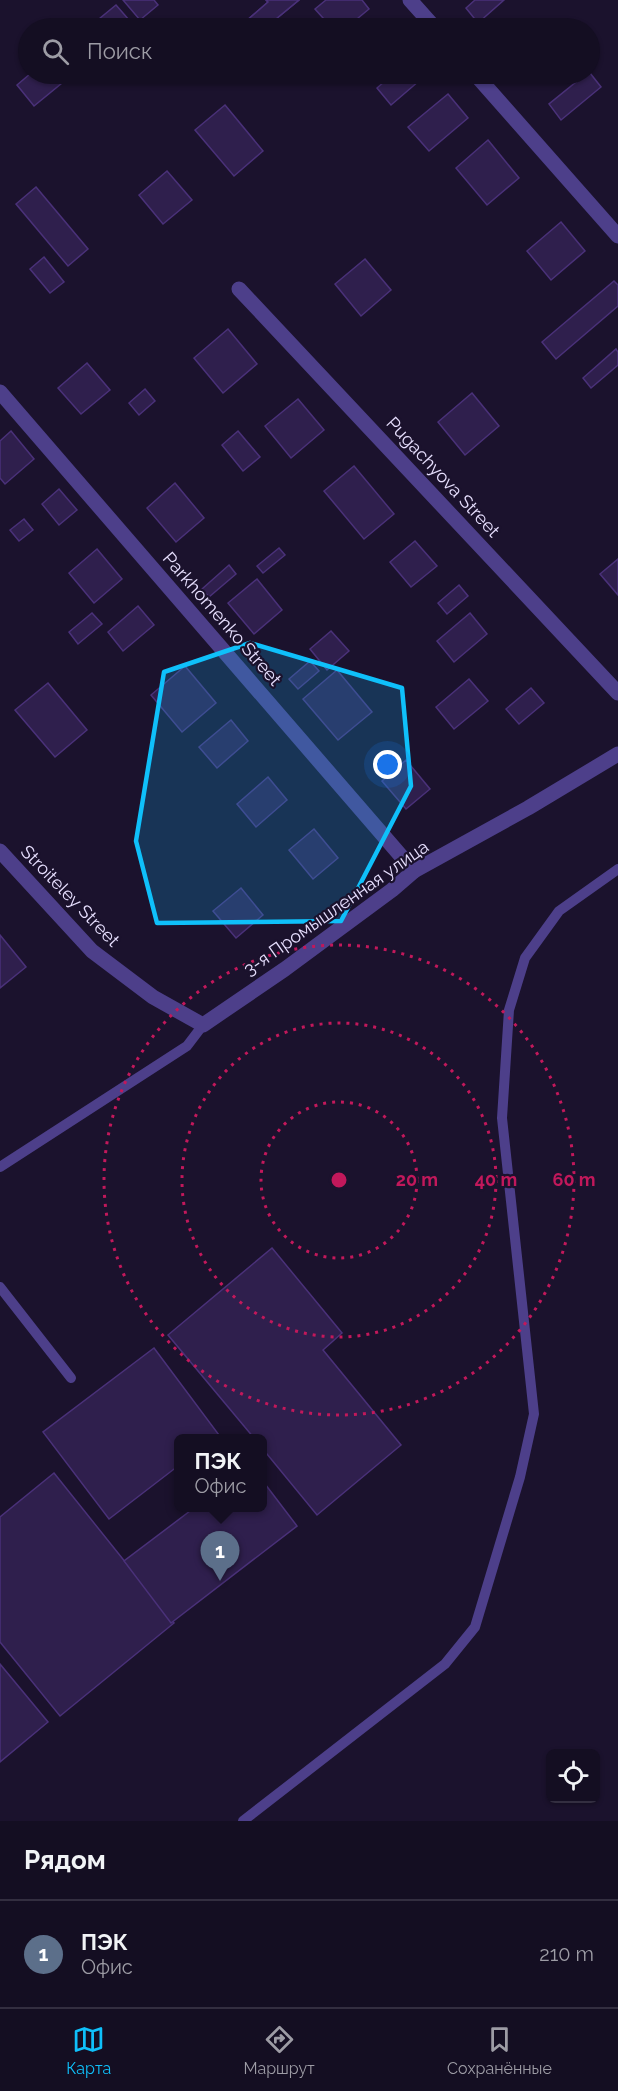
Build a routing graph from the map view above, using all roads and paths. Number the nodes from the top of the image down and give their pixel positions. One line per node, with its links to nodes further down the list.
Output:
1 (410, 0): 2 (street)
2 (426, 18)
3 (484, 84): 4 (street)
4 (618, 236)
5 (239, 289): 7 (street, Pugachyova Street)
6 (0, 392): 11 (street, Parkhomenko Street)
7 (618, 693)
8 (618, 754): 11 (street, 3-я Промышленная улица)
9 (0, 851): 12 (street, Stroiteley Street)
10 (618, 869): 16 (lane)
11 (414, 871): 12 (street, 3-я Промышленная улица)
12 (203, 1026): 13 (lane)
13 (0, 1167)
14 (0, 1287): 15 (lane)
15 (71, 1378)
16 (243, 1821)

